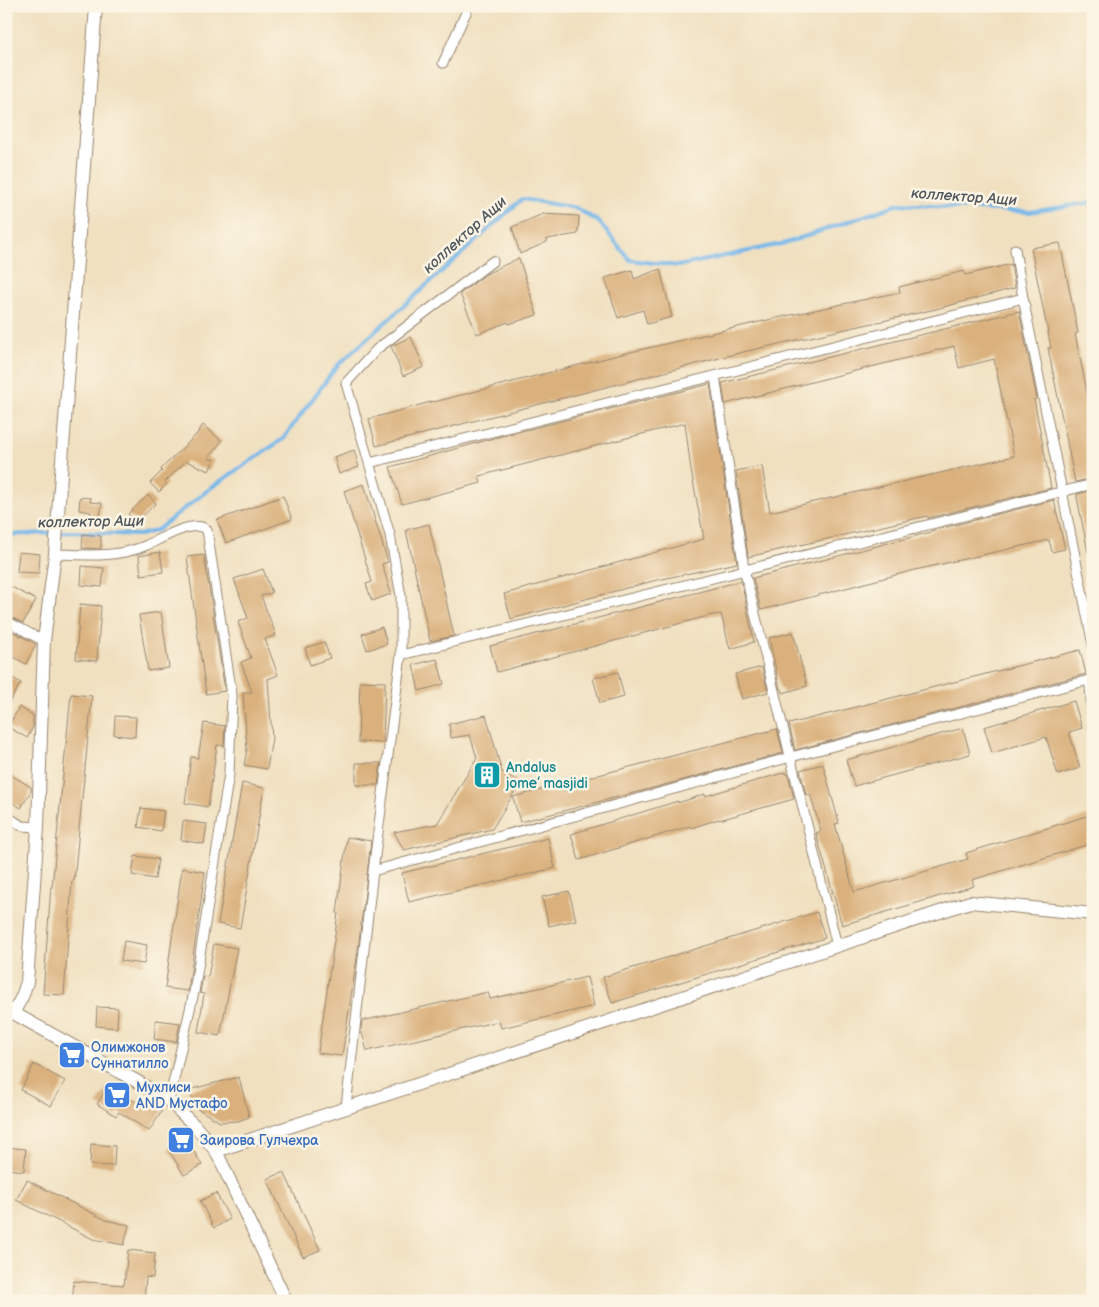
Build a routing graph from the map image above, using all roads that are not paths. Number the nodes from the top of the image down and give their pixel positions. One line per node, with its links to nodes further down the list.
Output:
1 (96, 6): 11 (main road)
2 (469, 6): 3 (street)
3 (443, 63)
4 (1015, 249): 6 (street)
5 (493, 261): 8 (street)
6 (1023, 298): 7 (street); 10 (street)
7 (715, 376): 8 (street); 12 (street)
8 (369, 463): 16 (street)
9 (1093, 484): 10 (street)
10 (1062, 491): 12 (street); 15 (street)
11 (55, 549): 14 (main road); 26 (street)
12 (744, 569): 16 (street); 19 (street)
13 (6, 621): 14 (street)
14 (44, 641): 21 (main road)
15 (1093, 646)
16 (401, 655): 22 (street)
17 (1093, 680): 18 (street); 19 (street)
18 (1093, 726)
19 (791, 757): 22 (street); 24 (street)
20 (6, 816): 21 (street)
21 (38, 827): 25 (main road)
22 (373, 871): 27 (street)
23 (1093, 914): 24 (main road)
24 (837, 946): 27 (main road)
25 (10, 1011): 26 (main road)
26 (169, 1101): 28 (main road)
27 (346, 1107): 28 (main road)
28 (216, 1151): 29 (main road)
29 (286, 1301)

